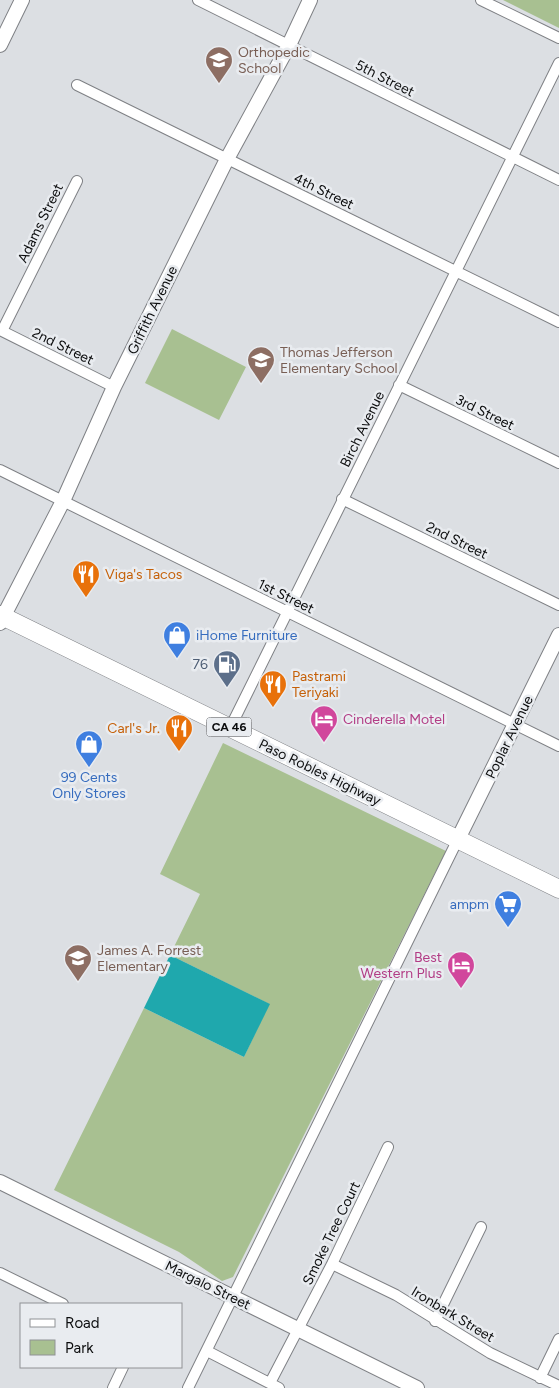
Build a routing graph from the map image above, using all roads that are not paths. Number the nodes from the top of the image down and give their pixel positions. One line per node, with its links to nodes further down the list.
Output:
1 (22, 0): 6 (main road)
2 (198, 0): 7 (street, 5th Street)
3 (310, 0): 7 (main road, Griffith Avenue)
4 (481, 0): 5 (street)
5 (559, 38)
6 (0, 45)
7 (289, 46): 10 (street, 5th Street); 11 (main road, Griffith Avenue)
8 (559, 63): 10 (street, Birch Avenue)
9 (77, 85): 11 (street, 4th Street)
10 (512, 157): 12 (street, 5th Street); 14 (street, Birch Avenue)
11 (227, 159): 14 (street, 4th Street); 18 (main road, Griffith Avenue)
12 (559, 180)
13 (77, 181): 16 (street, Adams Street)
14 (456, 271): 15 (street, 4th Street); 17 (street, Birch Avenue)
15 (559, 322)
16 (1, 331): 18 (street, 2nd Street)
17 (399, 385): 19 (street, 3rd Street); 21 (street, Birch Avenue)
18 (114, 386): 22 (main road, Griffith Avenue)
19 (559, 463)
20 (0, 470): 22 (street, 1st Street)
21 (342, 499): 23 (street, 2nd Street); 24 (street, Birch Avenue)
22 (63, 501): 24 (street, 1st Street); 25 (main road, Griffith Avenue)
23 (559, 605)
24 (289, 612): 27 (street, 1st Street); 28 (street, Birch Avenue)
25 (1, 618): 28 (highway, Paso Robles Highway / CA 46)
26 (559, 635): 27 (main road, Poplar Avenue)
27 (515, 724): 29 (street, 1st Street); 30 (main road, Poplar Avenue)
28 (230, 728): 30 (highway, Paso Robles Highway / CA 46)
29 (559, 746)
30 (458, 839): 31 (highway, Paso Robles Highway / CA 46); 37 (street)
31 (559, 889)
32 (388, 1147): 35 (street, Smoke Tree Court)
33 (0, 1183): 37 (main road, Margalo Street)
34 (481, 1227): 39 (street)
35 (332, 1264): 39 (street, Ironbark Street); 40 (street, Smoke Tree Court)
36 (0, 1273): 38 (street)
37 (234, 1298): 40 (main road, Margalo Street); 42 (street)
38 (61, 1303)
39 (435, 1321): 44 (street, Ironbark Street)
40 (297, 1330): 45 (street, Smoke Tree Court); 49 (main road, Margalo Street)
41 (559, 1339): 44 (street)
42 (207, 1351): 45 (street); 48 (street)
43 (123, 1368): 47 (street)
44 (540, 1378): 46 (street, Ironbark Street)
45 (275, 1386)
46 (559, 1386)
47 (113, 1388)
48 (188, 1388)
49 (417, 1388)

